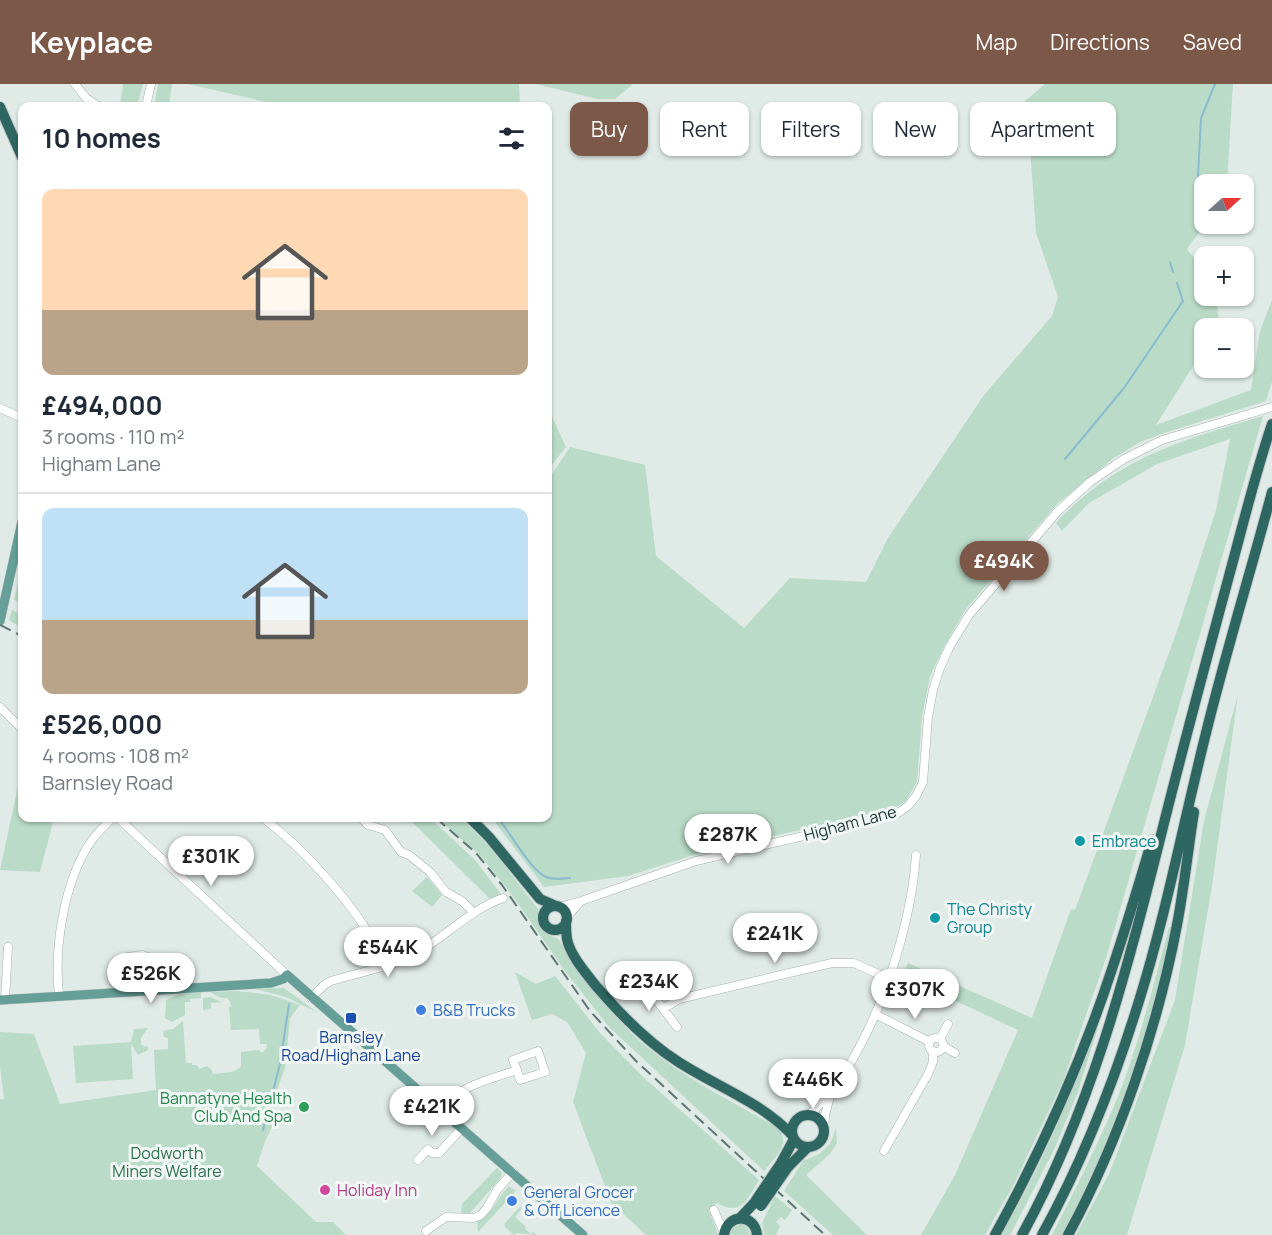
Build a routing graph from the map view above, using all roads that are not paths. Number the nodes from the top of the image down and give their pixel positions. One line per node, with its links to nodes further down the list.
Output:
1 (75, 84): 3 (street)
2 (151, 84): 4 (street)
3 (92, 102)
4 (147, 102)
5 (0, 107): 6 (highway)
6 (3, 120): 7 (highway)
7 (18, 150)
8 (1272, 407): 27 (street, Higham Lane)
9 (0, 408): 10 (street)
10 (18, 416)
11 (1272, 424): 17 (highway)
12 (1272, 492): 18 (highway)
13 (18, 540): 14 (main road)
14 (0, 621)
15 (0, 707): 16 (street)
16 (18, 725)
17 (1186, 735): 72 (highway); 73 (highway)
18 (1206, 735): 74 (highway); 75 (highway)
19 (109, 822): 41 (street)
20 (122, 822): 36 (street)
21 (267, 822): 35 (street)
22 (365, 822): 29 (street)
23 (474, 822): 26 (highway)
24 (916, 855): 37 (street)
25 (503, 898): 29 (street)
26 (540, 899): 28 (highway); 30 (highway)
27 (581, 901): 28 (street, Higham Lane); 31 (street, Higham Lane)
28 (557, 907): 30 (highway); 31 (highway)
29 (474, 913): 35 (street)
30 (544, 919): 32 (highway)
31 (566, 919): 32 (highway); 33 (highway)
32 (552, 929): 33 (highway)
33 (567, 940): 57 (highway)
34 (8, 947): 43 (street)
35 (383, 966): 42 (street)
36 (287, 975): 39 (main road); 42 (main road)
37 (889, 979): 44 (street); 45 (street)
38 (642, 981): 44 (street)
39 (152, 991): 40 (main road); 40 (street)
40 (126, 992): 41 (main road)
41 (59, 996): 43 (main road)
42 (311, 998): 54 (main road)
43 (2, 1000)
44 (663, 1009): 47 (street)
45 (875, 1014): 48 (street); 53 (street)
46 (948, 1024): 49 (street)
47 (677, 1027)
48 (930, 1042): 49 (street); 50 (street)
49 (941, 1043): 50 (street); 51 (street)
50 (933, 1051): 62 (street)
51 (955, 1053)
52 (517, 1070): 52 (street); 54 (street)
53 (830, 1094): 55 (street); 59 (street)
54 (440, 1109): 58 (main road)
55 (809, 1115): 56 (highway); 59 (highway)
56 (797, 1119): 57 (highway); 60 (highway)
57 (778, 1120): 60 (highway)
58 (462, 1128): 63 (street); 65 (main road)
59 (824, 1131): 61 (highway)
60 (794, 1137): 61 (highway); 64 (highway)
61 (808, 1147): 64 (highway)
62 (884, 1151)
63 (418, 1160)
64 (785, 1165): 66 (highway, bridge)
65 (513, 1172): 68 (street); 71 (main road)
66 (758, 1203): 67 (highway); 69 (highway)
67 (737, 1218): 69 (highway); 70 (highway); 70 (street)
68 (426, 1231)
69 (757, 1232)
70 (724, 1234)
71 (584, 1235)
72 (995, 1235)
73 (1022, 1235)
74 (1042, 1235)
75 (1068, 1235)

